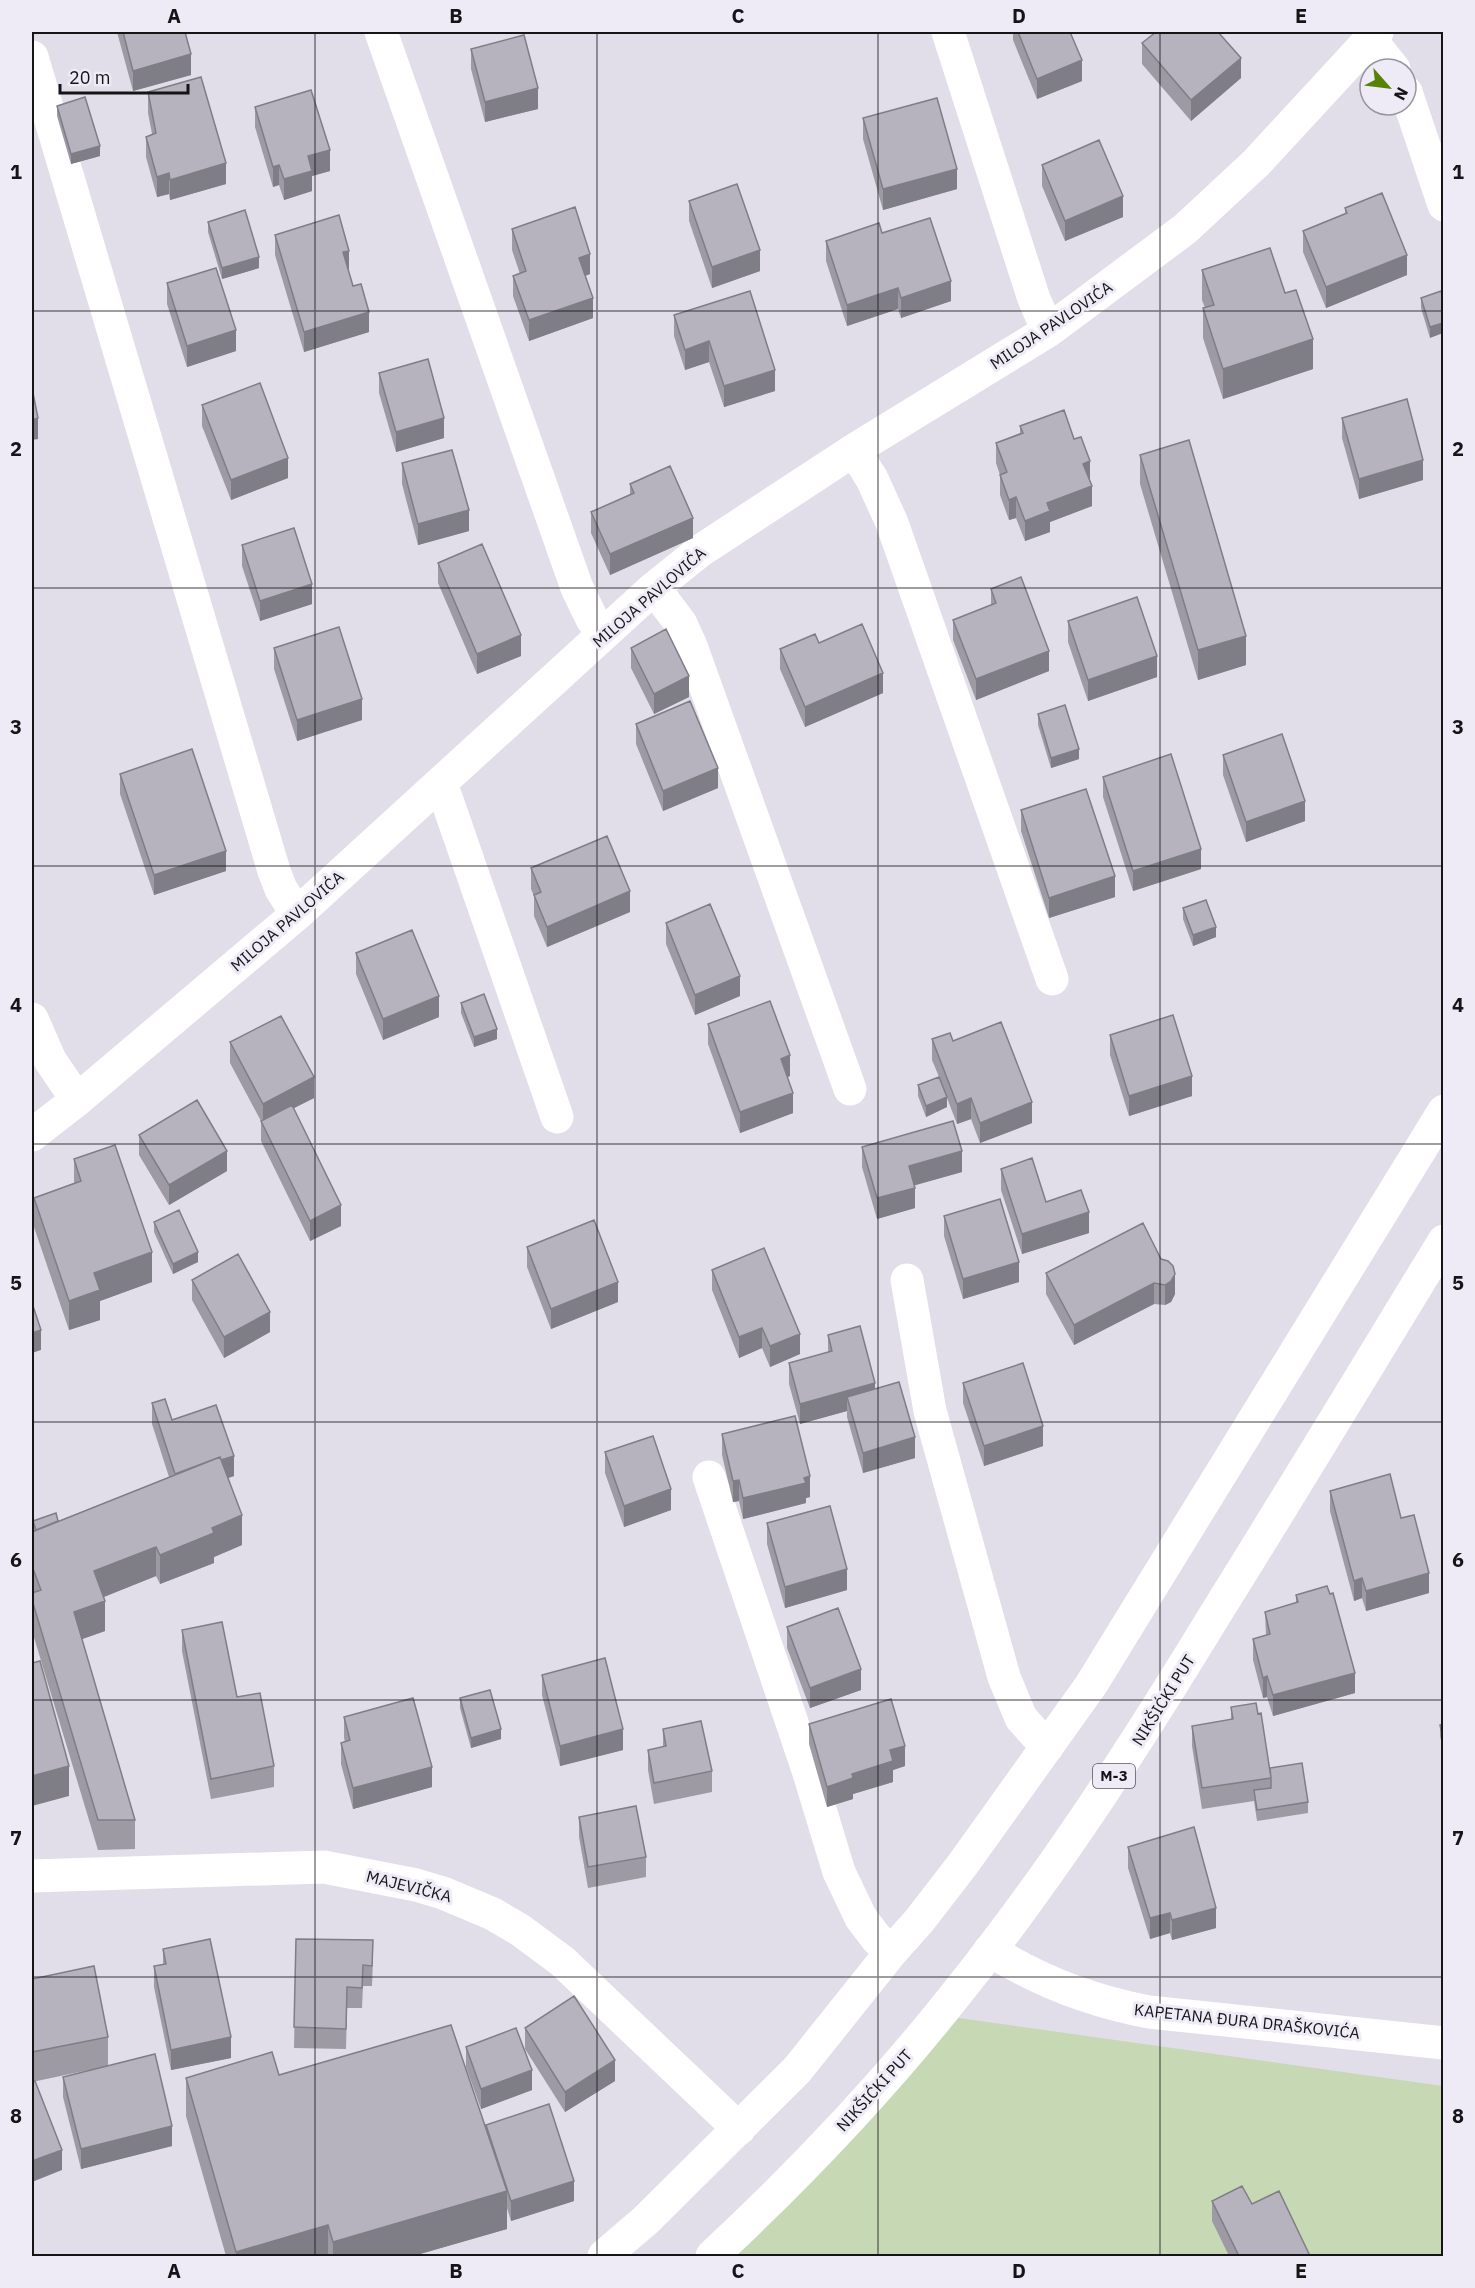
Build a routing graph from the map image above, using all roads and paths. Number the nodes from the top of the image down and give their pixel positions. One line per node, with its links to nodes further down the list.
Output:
1 (381, 32): 11 (street)
2 (948, 32): 8 (street)
3 (1373, 35): 5 (street); 8 (street, MILOJA PAVLOVIĆA)
4 (32, 57): 13 (street)
5 (1387, 57)
6 (1414, 117): 7 (street)
7 (1443, 205)
8 (1048, 331): 9 (street, MILOJA PAVLOVIĆA)
9 (854, 450): 10 (street, MILOJA PAVLOVIĆA); 14 (street)
10 (654, 588): 11 (street, MILOJA PAVLOVIĆA); 16 (street)
11 (603, 634): 12 (street, MILOJA PAVLOVIĆA)
12 (441, 783): 13 (street, MILOJA PAVLOVIĆA); 19 (street)
13 (297, 914): 17 (street, MILOJA PAVLOVIĆA)
14 (1052, 979)
15 (32, 1019): 17 (street)
16 (850, 1089)
17 (77, 1100): 20 (street, MILOJA PAVLOVIĆA)
18 (1443, 1111): 24 (street)
19 (556, 1117)
20 (32, 1134)
21 (1443, 1241): 26 (street, NIKŠIĆKI PUT / M-3)
22 (906, 1280): 24 (street)
23 (709, 1477): 27 (street)
24 (1047, 1747): 27 (street)
25 (32, 1876): 29 (street, MAJEVIČKA)
26 (990, 1950): 28 (street, KAPETANA ĐURA DRAŠKOVIĆA); 31 (street, NIKŠIĆKI PUT / M-3)
27 (892, 1951): 29 (street)
28 (1443, 2043)
29 (739, 2129): 30 (street)
30 (604, 2256)
31 (712, 2256)

